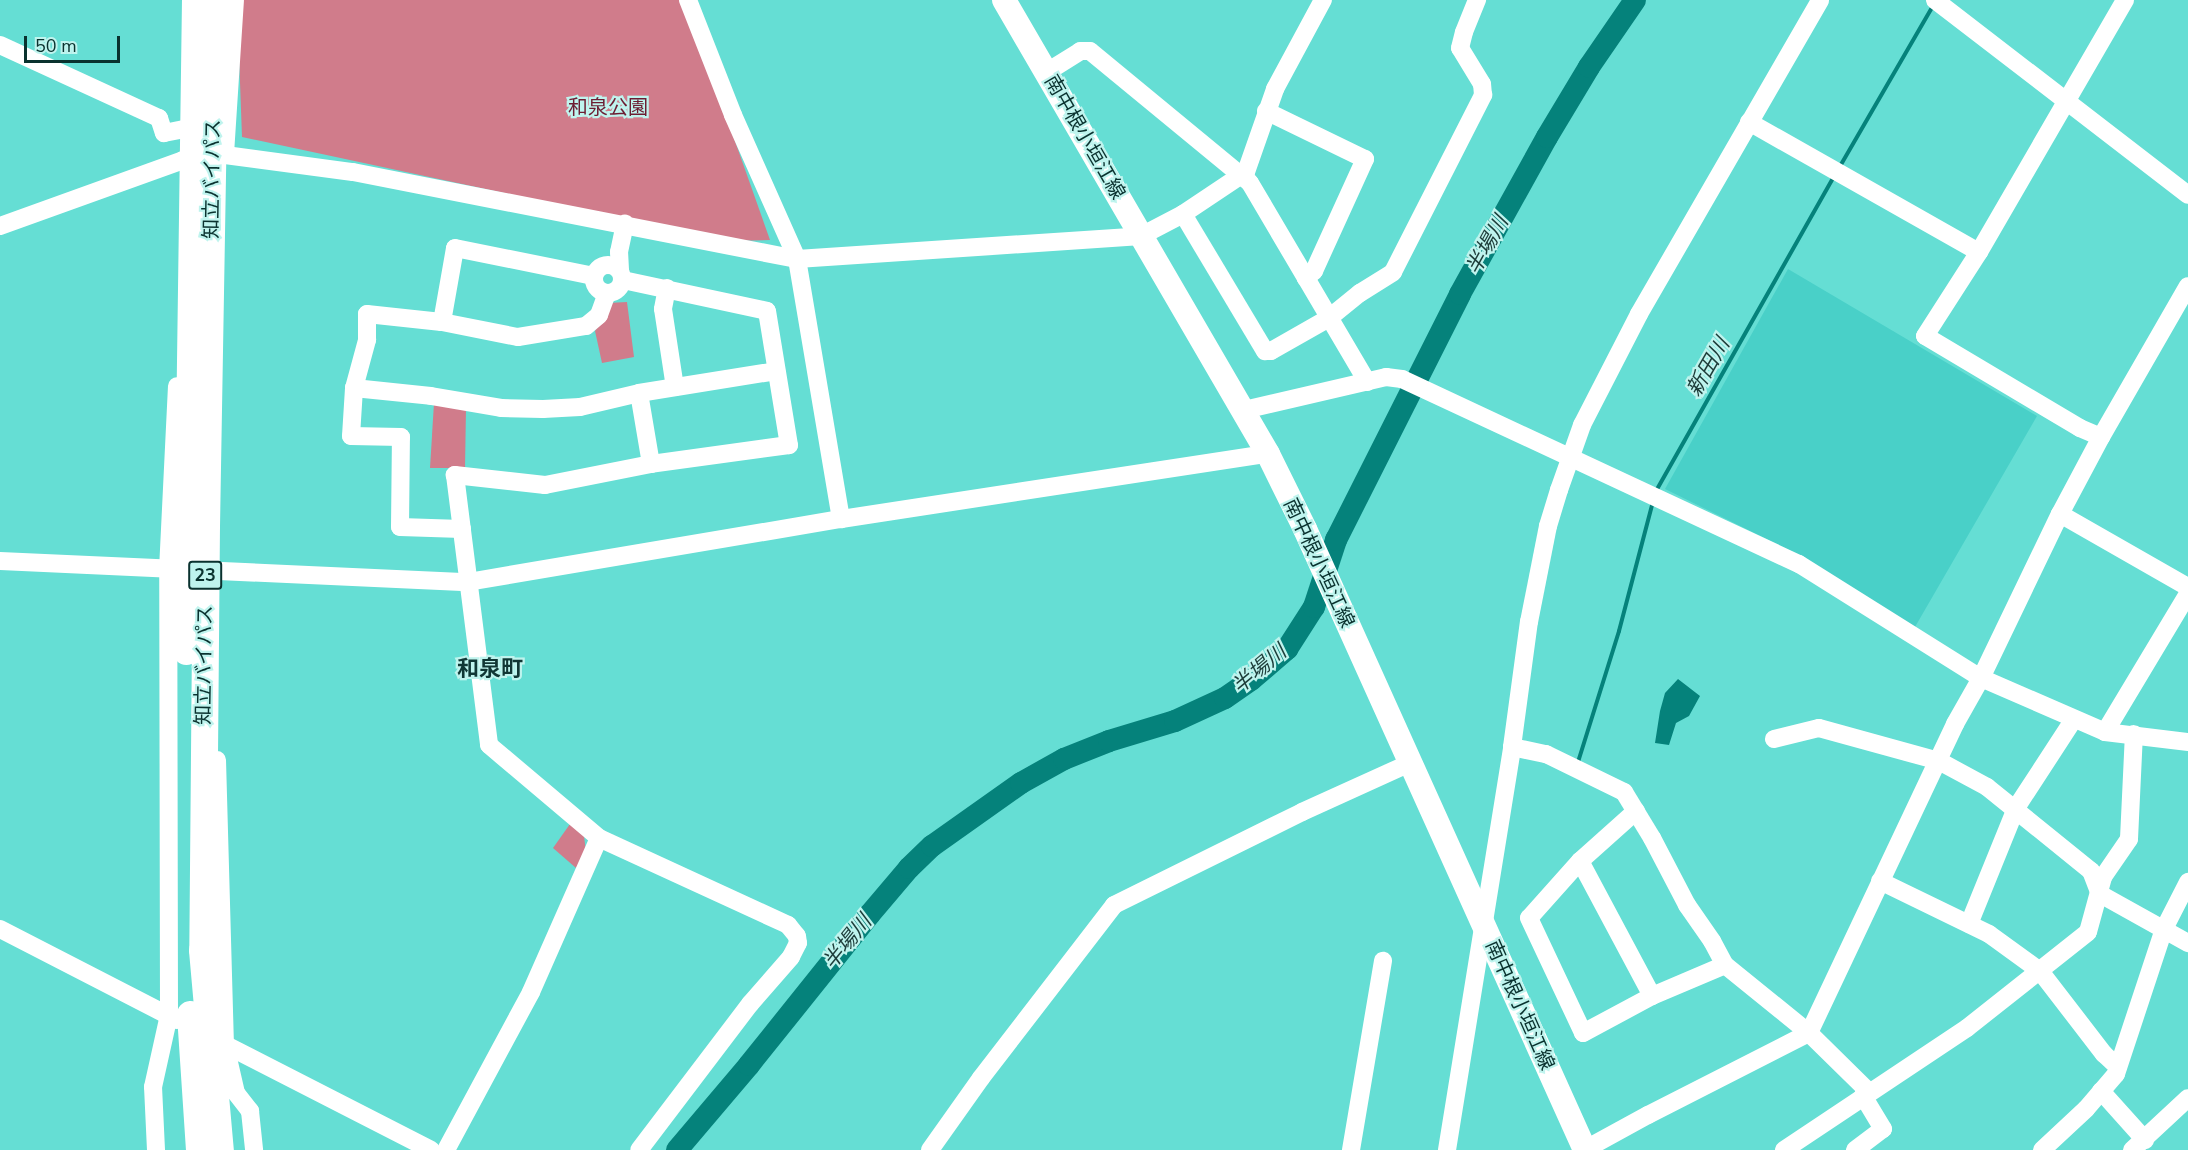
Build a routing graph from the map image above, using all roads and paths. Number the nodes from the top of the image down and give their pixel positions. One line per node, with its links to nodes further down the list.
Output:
1 (187, 0): 17 (street)
2 (195, 0): 89 (highway, 知立バイパス / 23)
3 (215, 0): 90 (highway, 知立バイパス / 23)
4 (235, 0): 18 (street)
5 (688, 0): 27 (street)
6 (1004, 0): 13 (main road, 南中根小垣江線)
7 (1323, 0): 15 (street)
8 (1477, 0): 34 (street)
9 (1820, 0): 16 (street)
10 (1935, 0): 14 (street)
11 (2125, 0): 14 (street)
12 (0, 45): 17 (street)
13 (1047, 72): 20 (street); 25 (main road, 南中根小垣江線)
14 (2067, 101): 21 (street); 26 (street)
15 (1266, 111): 20 (street); 30 (street)
16 (1749, 122): 26 (street); 44 (street)
17 (184, 129): 19 (street)
18 (225, 155): 19 (street); 23 (street); 51 (street)
19 (183, 160): 24 (street); 50 (street)
20 (1241, 177): 22 (street); 30 (street)
21 (2188, 195)
22 (1183, 214): 25 (street); 34 (street)
23 (620, 223): 27 (street); 28 (street); 29 (street)
24 (0, 226)
25 (1141, 237): 27 (street); 41 (main road, 南中根小垣江線)
26 (1979, 252): 42 (street)
27 (797, 259): 47 (street)
28 (598, 271): 29 (street); 33 (street); 35 (street)
29 (621, 275): 32 (street); 33 (street)
30 (1306, 278): 34 (street)
31 (2188, 286): 42 (street)
32 (667, 288): 36 (street); 38 (street)
33 (607, 293): 35 (street)
34 (1329, 318): 37 (street)
35 (442, 322): 39 (street)
36 (776, 371): 38 (street); 45 (street)
37 (1367, 382): 41 (street); 44 (street)
38 (675, 387): 40 (street)
39 (354, 388): 40 (street); 48 (street)
40 (639, 393): 45 (street)
41 (1244, 410): 43 (main road, 南中根小垣江線)
42 (2101, 437): 46 (street)
43 (1268, 454): 47 (street); 63 (main road, 南中根小垣江線)
44 (1570, 459): 55 (street); 61 (street)
45 (651, 464): 48 (street)
46 (2060, 514): 53 (street); 55 (street)
47 (841, 519): 52 (street)
48 (462, 529): 52 (street)
49 (0, 561): 50 (street)
50 (168, 570): 51 (street); 80 (street)
51 (213, 571): 52 (street); 82 (street)
52 (468, 582): 66 (street)
53 (2188, 586)
54 (2188, 594): 57 (street)
55 (1981, 678): 56 (street); 62 (street)
56 (2074, 719): 57 (street); 64 (street)
57 (2105, 732): 58 (street)
58 (2134, 734): 60 (street); 70 (street)
59 (1774, 738): 62 (street)
60 (2188, 742)
61 (1512, 747): 65 (street); 71 (street)
62 (1939, 761): 64 (street); 68 (street)
63 (1410, 763): 71 (main road, 南中根小垣江線); 95 (street)
64 (2016, 808): 70 (street); 72 (street)
65 (1636, 811): 67 (street); 77 (street)
66 (599, 838): 93 (street); 94 (street)
67 (1580, 861): 79 (street); 79 (street)
68 (1880, 881): 72 (street); 81 (street)
69 (2188, 882): 74 (street)
70 (2100, 894): 74 (street); 78 (street)
71 (1482, 920): 97 (street); 98 (main road, 南中根小垣江線)
72 (1969, 924): 78 (street)
73 (0, 929): 80 (street)
74 (2164, 929): 75 (street); 83 (street)
75 (2188, 943)
76 (1383, 961): 96 (street)
77 (1725, 965): 79 (street); 81 (street)
78 (2040, 971): 83 (street); 85 (street)
79 (1652, 996)
80 (169, 1015): 82 (street); 88 (street)
81 (1809, 1033): 85 (street); 98 (street)
82 (225, 1045): 91 (street); 92 (street)
83 (2118, 1067): 84 (street)
84 (2101, 1091): 87 (street); 101 (street)
85 (1866, 1094): 99 (street); 100 (street)
86 (2188, 1098): 87 (street)
87 (2138, 1145)
88 (156, 1150)
89 (199, 1150)
90 (220, 1150)
91 (254, 1150)
92 (431, 1150)
93 (446, 1150)
94 (639, 1150)
95 (930, 1150)
96 (1352, 1150)
97 (1447, 1150)
98 (1585, 1150)
99 (1784, 1150)
100 (1855, 1150)
101 (2042, 1150)

